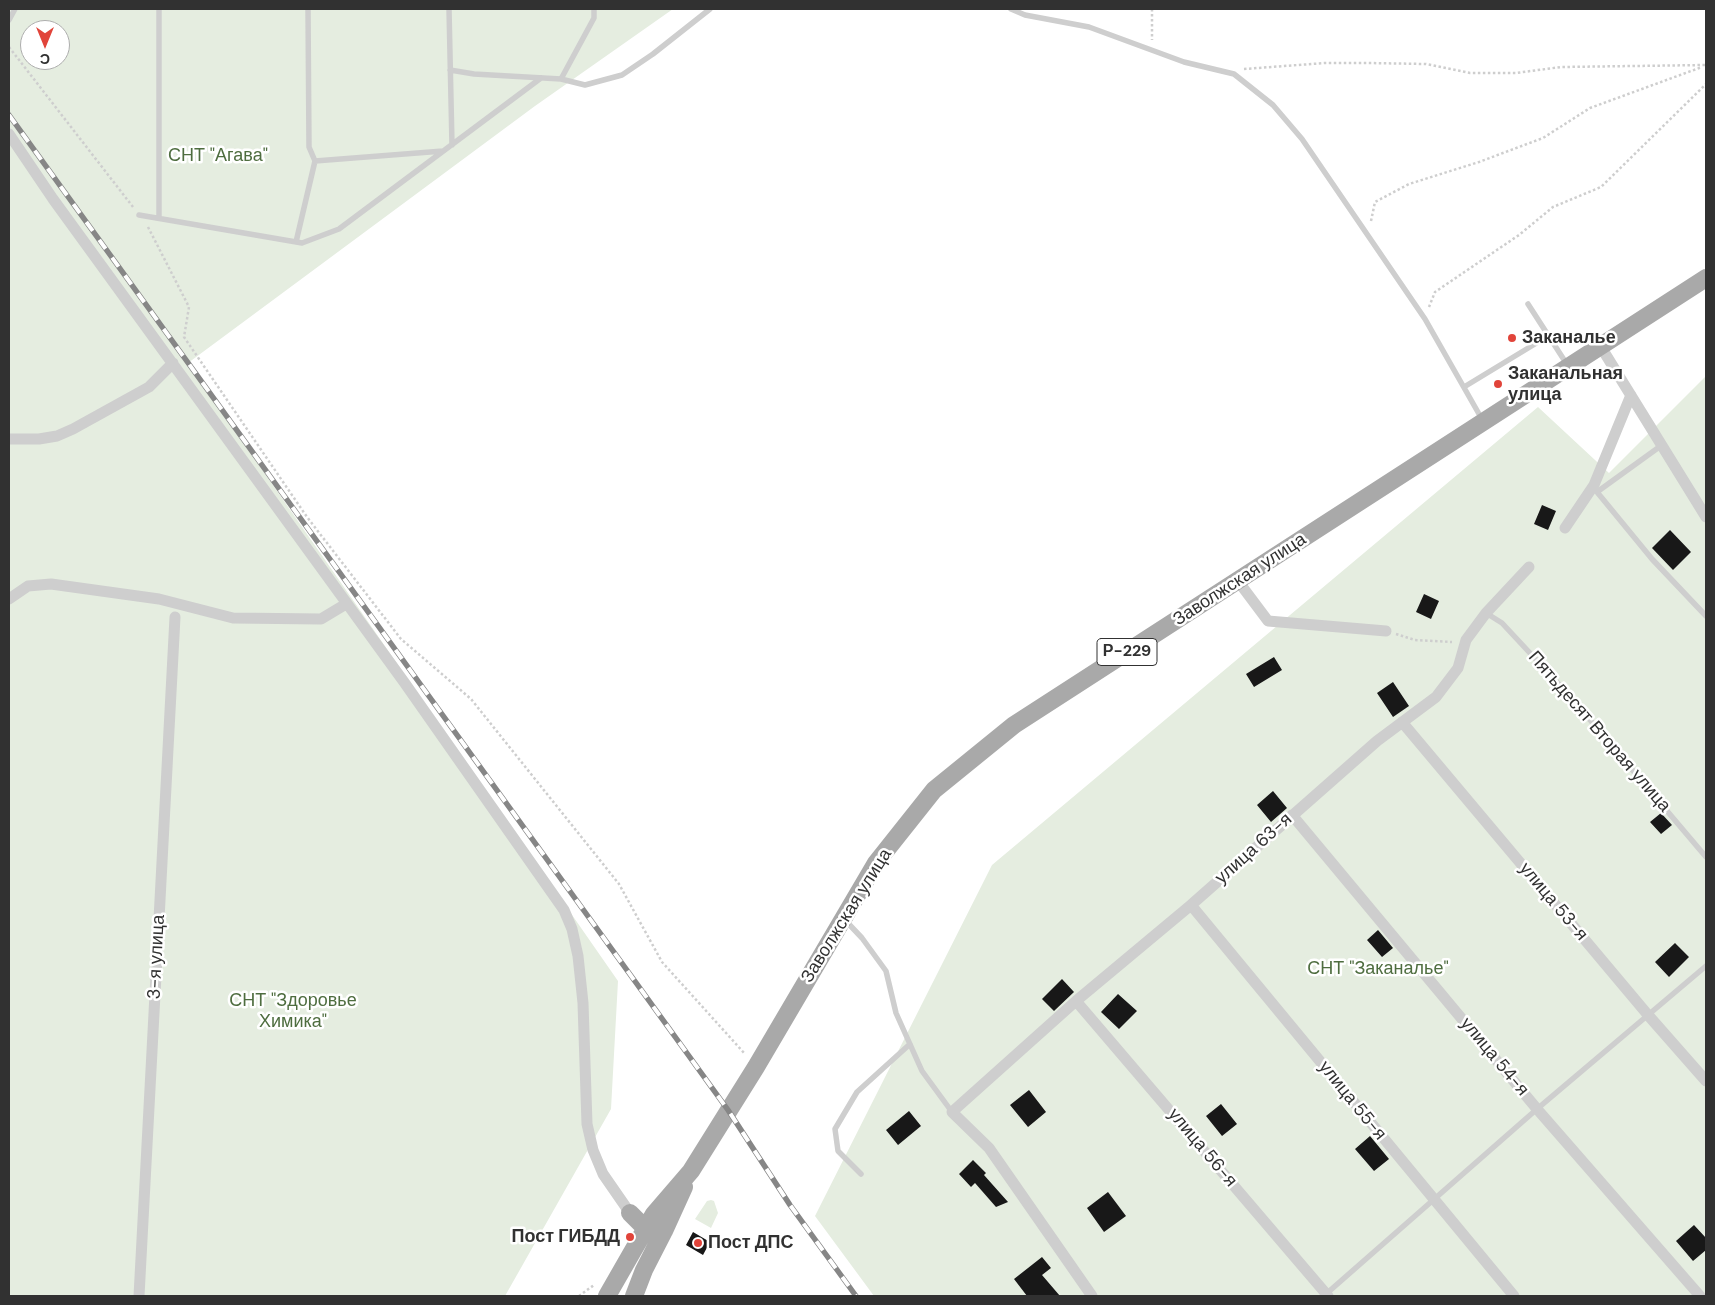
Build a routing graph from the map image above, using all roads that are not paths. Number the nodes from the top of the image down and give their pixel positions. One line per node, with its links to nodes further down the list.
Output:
1 (15, 9): 8 (lane)
2 (159, 9): 17 (lane)
3 (308, 9): 15 (lane)
4 (449, 9): 9 (lane)
5 (594, 9): 11 (lane)
6 (710, 9): 11 (lane)
7 (1011, 9): 25 (lane)
8 (9, 20)
9 (450, 70): 10 (lane); 13 (lane)
10 (541, 78): 11 (lane); 13 (lane)
11 (561, 79)
12 (9, 134): 23 (street)
13 (452, 145): 14 (lane)
14 (443, 151): 15 (lane); 18 (lane)
15 (315, 162): 18 (lane)
16 (139, 215): 17 (lane)
17 (159, 218): 18 (lane)
18 (296, 242)
19 (1706, 278): 22 (main road, Заволжская улица / Р-229)
20 (1528, 304): 21 (lane)
21 (1548, 336): 24 (lane); 25 (lane)
22 (1601, 347): 24 (main road, Заволжская улица / Р-229); 26 (street)
23 (174, 363): 28 (street); 36 (street)
24 (1569, 368): 27 (main road, Заволжская улица / Р-229)
25 (1464, 387): 27 (lane)
26 (1631, 395): 29 (street); 30 (street)
27 (1484, 423): 34 (main road, Заволжская улица / Р-229)
28 (9, 439)
29 (1662, 445): 30 (lane); 31 (street)
30 (1596, 489): 32 (street); 38 (lane)
31 (1706, 517)
32 (1565, 528)
33 (1529, 567): 37 (street, улица 63-я)
34 (1238, 581): 40 (street); 45 (main road, Заволжская улица / Р-229)
35 (9, 599): 36 (street)
36 (346, 604): 56 (street)
37 (1486, 613): 41 (street, улица 63-я); 43 (lane, Пятьдесят Вторая улица)
38 (1706, 616)
39 (175, 617): 59 (street, 3-я улица)
40 (1386, 630)
41 (1402, 722): 42 (street, улица 63-я); 48 (street, улица 53-я)
42 (1292, 815): 44 (street, улица 63-я); 51 (street, улица 54-я)
43 (1706, 857)
44 (1191, 905): 47 (street, улица 63-я); 55 (street, улица 55-я)
45 (843, 918): 49 (lane); 53 (main road, Заволжская улица / Р-229)
46 (1706, 966): 48 (lane)
47 (1076, 1000): 52 (street, улица 63-я); 63 (street, улица 56-я)
48 (1648, 1015): 50 (street, улица 53-я); 51 (lane)
49 (910, 1044): 52 (lane); 54 (lane)
50 (1706, 1081)
51 (1537, 1109): 55 (lane); 65 (street, улица 54-я)
52 (952, 1112): 62 (street)
53 (692, 1171): 57 (main road, Заволжская улица / Р-229); 58 (main road)
54 (861, 1174)
55 (1433, 1200): 63 (lane); 64 (street, улица 55-я)
56 (630, 1212): 57 (main road)
57 (646, 1229): 58 (main road); 60 (main road, Заволжская улица / Р-229)
58 (659, 1242): 61 (main road)
59 (139, 1296)
60 (608, 1296)
61 (634, 1296)
62 (1092, 1296)
63 (1326, 1296)
64 (1514, 1296)
65 (1700, 1296)

